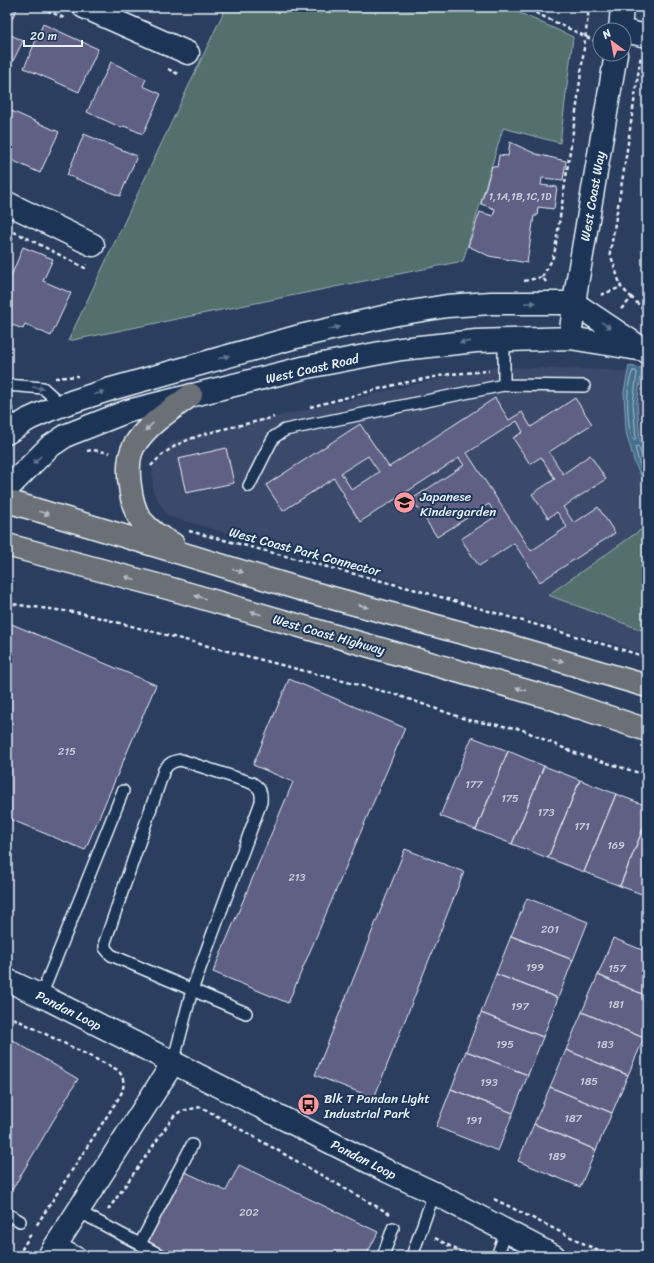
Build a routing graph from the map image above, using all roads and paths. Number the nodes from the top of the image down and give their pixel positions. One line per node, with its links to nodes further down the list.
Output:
1 (84, 7): 10 (street)
2 (524, 7): 8 (path)
3 (590, 7): 8 (path)
4 (622, 7): 6 (street)
5 (647, 7): 7 (path)
6 (621, 22)
7 (638, 34): 12 (path)
8 (586, 37): 9 (path); 16 (path)
9 (592, 40)
10 (188, 53)
11 (643, 59): 12 (path)
12 (640, 61): 17 (path)
13 (615, 62): 20 (street, West Coast Way)
14 (7, 203): 15 (street)
15 (93, 246)
16 (542, 277)
17 (621, 287): 18 (path); 19 (path)
18 (601, 295)
19 (632, 298): 21 (path); 22 (path)
20 (574, 303): 23 (street, West Coast Way); 25 (street, West Coast Road, one-way to 25); 31 (street, one-way to 20)
21 (617, 312)
22 (647, 313)
23 (570, 338): 24 (street, West Coast Road); 25 (street, West Coast Road)
24 (504, 340): 27 (lane); 29 (street, West Coast Road, one-way to 29)
25 (646, 351)
26 (7, 385): 31 (lane, one-way to 31)
27 (504, 385): 28 (lane); 36 (lane)
28 (584, 386)
29 (191, 395): 35 (main road, one-way to 35); 37 (street, West Coast Road, one-way to 37)
30 (647, 401): 32 (path)
31 (62, 405): 33 (street)
32 (647, 418)
33 (8, 425)
34 (82, 451): 35 (path)
35 (130, 459): 41 (main road)
36 (249, 486)
37 (7, 489)
38 (7, 501): 41 (main road, one-way to 41)
39 (185, 530): 43 (path, West Coast Park Connector)
40 (7, 545): 45 (main road, West Coast Highway, one-way to 40)
41 (200, 560): 44 (main road, one-way to 44)
42 (7, 602): 48 (path)
43 (647, 657)
44 (647, 686)
45 (558, 700): 46 (main road); 47 (main road, West Coast Highway)
46 (647, 730)
47 (647, 736)
48 (647, 773)
49 (123, 791): 52 (lane)
50 (7, 980): 52 (street, Pandan Loop)
51 (192, 990): 51 (lane); 53 (lane); 55 (lane)
52 (41, 996): 55 (street, Pandan Loop)
53 (246, 1014)
54 (7, 1015): 68 (path)
55 (173, 1063): 57 (street, Pandan Loop); 58 (street)
56 (192, 1145): 66 (lane)
57 (434, 1193): 64 (lane); 65 (street, Pandan Loop)
58 (78, 1211): 62 (lane); 67 (street)
59 (7, 1214): 61 (lane)
60 (393, 1215): 62 (path)
61 (20, 1222)
62 (99, 1222): 66 (lane)
63 (393, 1228): 71 (lane)
64 (421, 1231): 72 (lane); 73 (path)
65 (506, 1232): 74 (lane); 75 (street, Pandan Loop)
66 (140, 1244): 70 (lane)
67 (54, 1249): 69 (lane)
68 (18, 1256)
69 (83, 1256)
70 (162, 1256)
71 (383, 1256)
72 (412, 1256)
73 (468, 1256)
74 (497, 1256)
75 (554, 1256)

